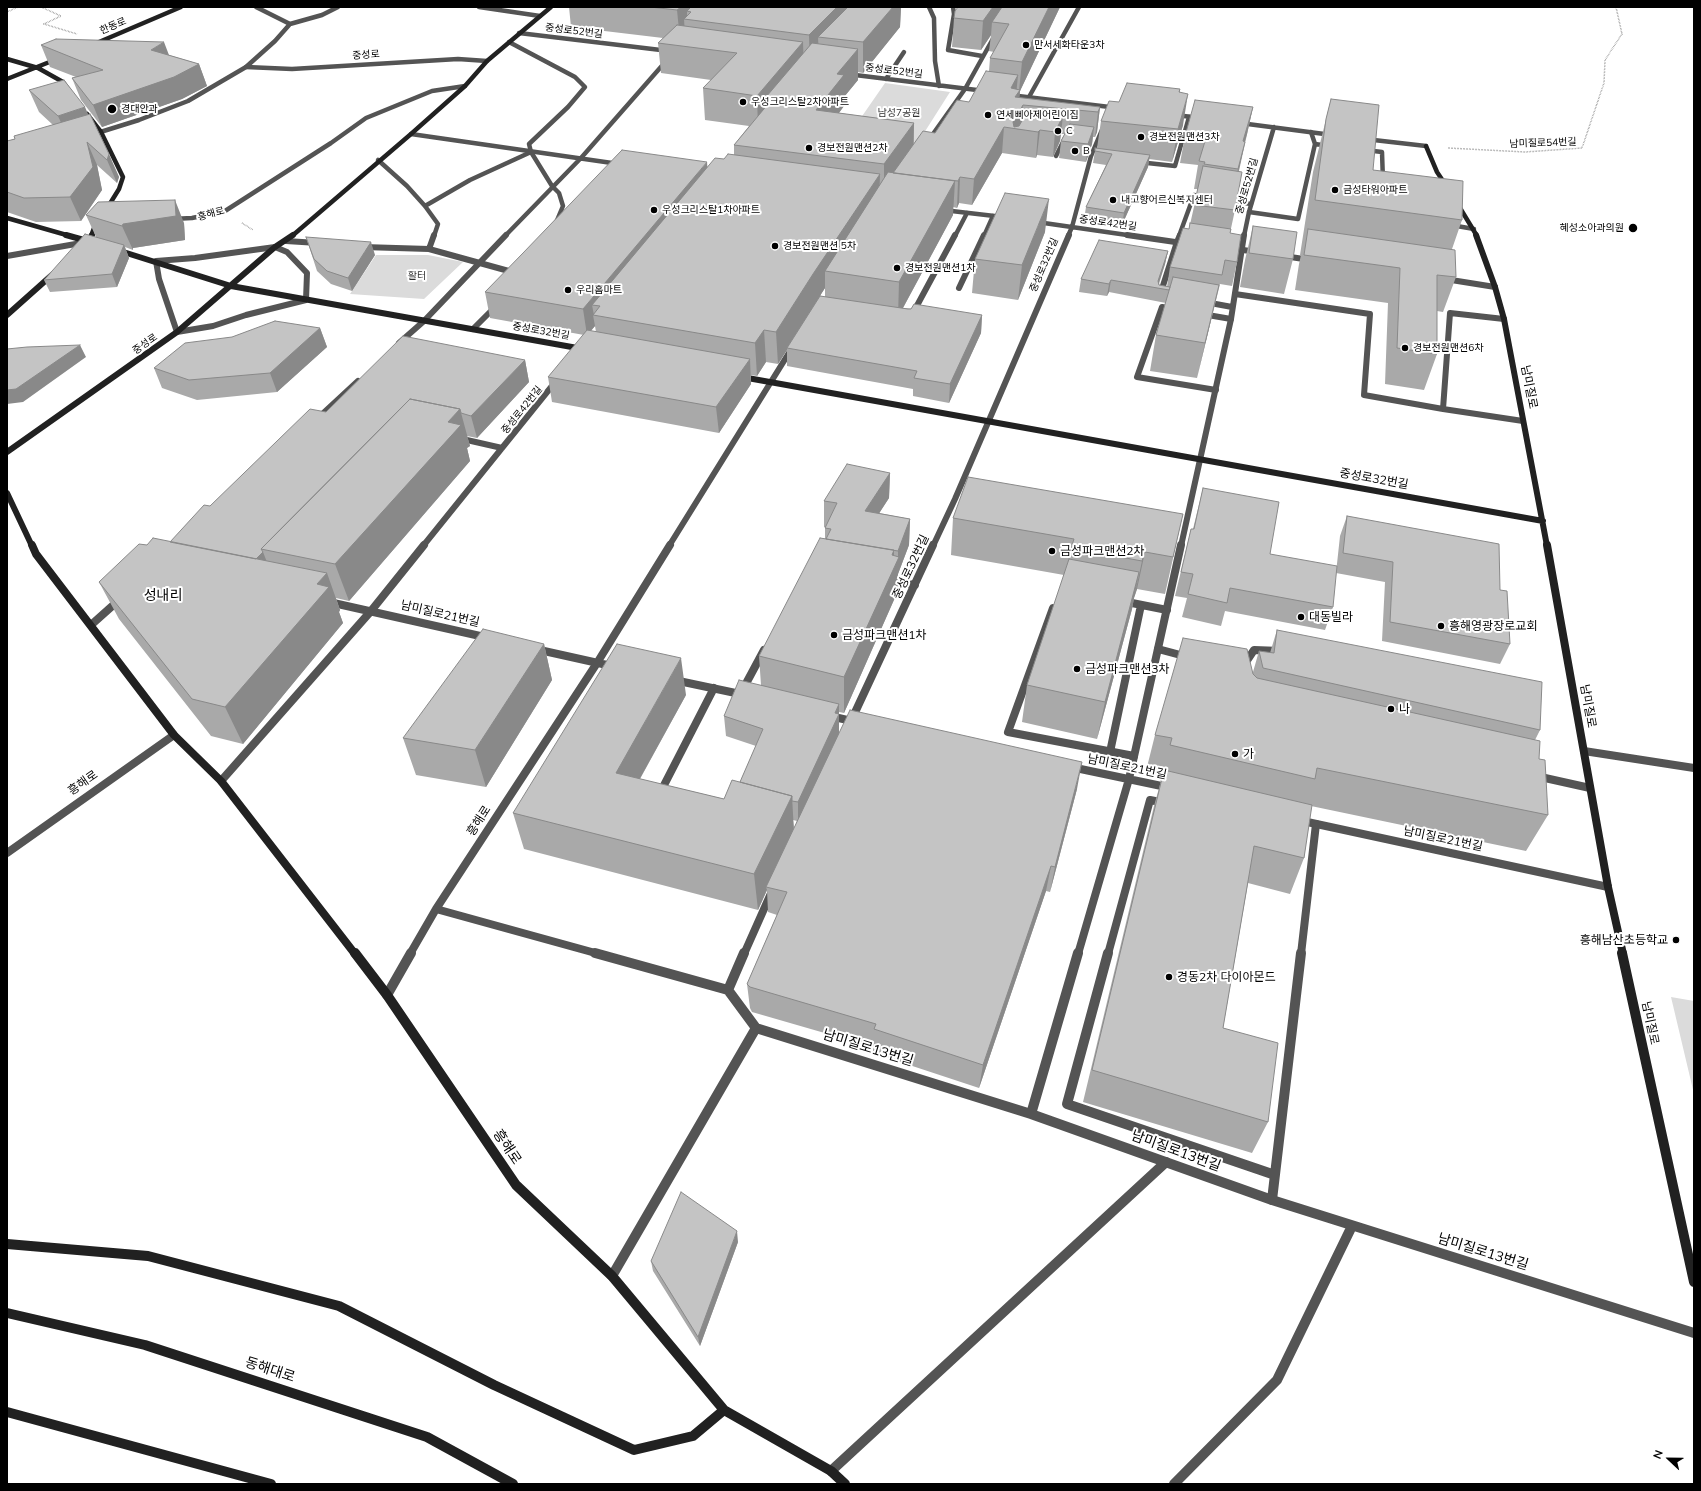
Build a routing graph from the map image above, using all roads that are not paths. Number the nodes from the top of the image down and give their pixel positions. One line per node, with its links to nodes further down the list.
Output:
1 (181, 7): 14 (street, 한동로)
2 (256, 7): 10 (street)
3 (338, 7): 10 (street)
4 (479, 7): 9 (street)
5 (551, 7): 9 (street, 중성로)
6 (929, 7): 26 (street)
7 (953, 7): 17 (street)
8 (1079, 7): 31 (street)
9 (540, 16): 12 (street, 중성로)
10 (290, 24): 20 (street)
11 (997, 32): 17 (street)
12 (519, 33): 13 (street, 중성로); 61 (street, 중성로52번길)
13 (508, 42): 19 (street, 중성로); 57 (street)
14 (86, 47)
15 (904, 52): 24 (street)
16 (66, 56): 21 (street)
17 (982, 56): 27 (street)
18 (7, 59): 21 (street)
19 (487, 61): 20 (street, 중성로); 25 (street, 중성로)
20 (246, 67): 42 (street)
21 (38, 68): 23 (street); 29 (street)
22 (841, 74): 24 (street, 중성로52번길)
23 (7, 78)
24 (886, 79): 26 (street, 중성로52번길)
25 (465, 86): 44 (street, 중성로); 77 (street, 흥해로)
26 (939, 86): 27 (street, 중성로52번길)
27 (965, 89): 28 (street, 중성로52번길); 54 (street)
28 (993, 92)
29 (72, 93)
30 (1008, 94): 31 (street)
31 (1029, 97): 32 (street)
32 (1111, 107): 33 (street); 35 (street)
33 (1127, 109)
34 (85, 111): 42 (street)
35 (1109, 113)
36 (1166, 114): 37 (street)
37 (1189, 117): 38 (street); 63 (street)
38 (1205, 119)
39 (1235, 122): 41 (street)
40 (1104, 126): 52 (street)
41 (1274, 127): 43 (street); 69 (street, 중성로52번길)
42 (101, 132): 46 (street); 79 (street)
43 (1311, 132): 45 (street); 53 (street)
44 (411, 134): 57 (street); 62 (street, 중성로)
45 (1334, 135)
46 (86, 136)
47 (1059, 137): 48 (street)
48 (1066, 138): 49 (street); 58 (street)
49 (1072, 138)
50 (1357, 138): 83 (street, 남미질로)
51 (1091, 140): 52 (street)
52 (1098, 141): 59 (street)
53 (1315, 144): 55 (street); 72 (street)
54 (925, 145)
55 (1337, 146)
56 (1359, 149): 66 (street)
57 (531, 152): 61 (street); 65 (street); 70 (street)
58 (1056, 156)
59 (1091, 156): 60 (street); 82 (street)
60 (1099, 157)
61 (581, 158): 64 (street); 65 (street)
62 (378, 160): 70 (street); 85 (street, 중성로)
63 (1130, 161)
64 (627, 165)
65 (552, 186): 84 (street); 103 (street)
66 (1383, 191)
67 (1215, 199): 87 (street)
68 (1222, 200): 69 (street)
69 (1251, 204): 72 (street, 중성로52번길)
70 (425, 206): 95 (street)
71 (938, 209): 73 (street)
72 (1249, 212): 96 (street, 중성로52번길)
73 (967, 213): 74 (street); 119 (street)
74 (993, 216): 76 (street); 109 (street)
75 (7, 218): 86 (street)
76 (1009, 218)
77 (162, 220)
78 (1032, 221): 82 (street, 중성로42번길)
79 (95, 222): 80 (street); 86 (street)
80 (103, 222)
81 (1444, 224): 83 (street)
82 (1072, 227): 87 (street, 중성로42번길); 137 (street, 중성로32번길)
83 (1474, 229): 108 (street, 남미질로)
84 (551, 230)
85 (286, 241): 89 (street); 91 (street, 중성로)
86 (89, 242): 88 (street); 97 (street); 100 (street)
87 (1177, 242): 90 (street, 중성로42번길); 111 (street)
88 (97, 244)
89 (323, 244)
90 (1198, 245)
91 (275, 247): 101 (street); 107 (street, 중성로); 112 (street)
92 (354, 247): 95 (street)
93 (1220, 247): 96 (street)
94 (112, 248): 101 (street, 중성로32번길)
95 (429, 249): 103 (street)
96 (1241, 250): 98 (street); 110 (street)
97 (78, 252)
98 (1264, 253)
99 (1280, 255): 102 (street)
100 (7, 256)
101 (156, 261): 107 (street, 중성로32번길); 124 (street)
102 (1318, 261)
103 (480, 262): 105 (street); 122 (street)
104 (60, 268): 118 (street)
105 (525, 276)
106 (1441, 279): 108 (street)
107 (231, 286): 112 (street, 중성로32번길); 124 (street, 중성로)
108 (1495, 286): 121 (street, 남미질로)
109 (959, 288)
110 (1235, 294): 115 (street); 136 (street)
111 (1168, 296)
112 (306, 300): 122 (street, 중성로32번길); 124 (street)
113 (1196, 301): 115 (street)
114 (499, 303): 123 (street)
115 (1232, 307): 120 (street)
116 (1185, 311): 135 (street)
117 (1193, 312): 120 (street)
118 (7, 315)
119 (912, 316)
120 (1231, 319): 135 (street)
121 (1504, 319): 136 (street); 138 (street, 남미질로)
122 (424, 321): 123 (street, 중성로32번길); 127 (street)
123 (473, 330): 128 (street, 중성로32번길)
124 (177, 332): 142 (street, 중성로)
125 (587, 343): 128 (street)
126 (796, 343): 134 (street)
127 (395, 347)
128 (582, 349): 129 (street, 중성로32번길); 130 (street)
129 (590, 350)
130 (577, 355)
131 (366, 374): 139 (street)
132 (562, 374): 141 (street, 중성로42번길)
133 (731, 376): 134 (street, 중성로32번길)
134 (770, 383): 137 (street, 중성로32번길); 165 (street)
135 (1216, 390): 143 (street)
136 (1443, 409): 138 (street)
137 (988, 421): 143 (street, 중성로32번길); 145 (street, 중성로32번길)
138 (1523, 421): 147 (street, 남미질로)
139 (314, 422)
140 (450, 436): 141 (street)
141 (502, 448): 148 (street, 중성로42번길)
142 (7, 452)
143 (1201, 459): 147 (street, 중성로32번길); 156 (street)
144 (7, 494): 158 (street, 흥해로)
145 (955, 499): 146 (street); 150 (street, 중성로32번길)
146 (963, 500)
147 (1543, 521): 176 (street, 남미질로)
148 (413, 558): 157 (street, 남미질로21번길)
149 (876, 579): 150 (street)
150 (915, 585): 174 (street, 중성로32번길)
151 (124, 596): 158 (street)
152 (1057, 596): 177 (street)
153 (1112, 599): 155 (street)
154 (319, 600): 157 (street, 남미질로21번길)
155 (1142, 605): 156 (street); 177 (street)
156 (1167, 610): 162 (street)
157 (371, 611): 159 (street, 남미질로21번길); 183 (street)
158 (91, 625): 175 (street, 흥해로)
159 (496, 640)
160 (766, 645): 170 (street)
161 (527, 647): 165 (street)
162 (1158, 649): 164 (street); 178 (street)
163 (1286, 652): 167 (street)
164 (1195, 659)
165 (597, 664): 166 (street); 193 (street, 흥해로)
166 (626, 670)
167 (1239, 672)
168 (663, 678): 169 (street)
169 (714, 688): 170 (street); 187 (street)
170 (741, 694): 171 (street)
171 (754, 697)
172 (821, 713): 174 (street)
173 (867, 724): 174 (street)
174 (850, 725)
175 (174, 735): 183 (street, 흥해로); 190 (street, 흥해로)
176 (1584, 751): 180 (street); 185 (street, 남미질로)
177 (1110, 752): 178 (street)
178 (1134, 756): 182 (street)
179 (1060, 764): 182 (street, 남미질로21번길)
180 (1694, 768)
181 (1534, 773): 185 (street)
182 (1129, 779): 184 (street, 남미질로21번길); 197 (street)
183 (221, 781): 195 (street, 흥해로)
184 (1167, 787): 186 (street, 남미질로21번길); 199 (street)
185 (1590, 788): 192 (street, 남미질로)
186 (1182, 791)
187 (676, 795)
188 (1293, 818): 189 (street, 남미질로21번길)
189 (1316, 824): 192 (street, 남미질로21번길); 199 (street)
190 (7, 853)
191 (774, 886): 194 (street)
192 (1608, 887): 204 (street, 남미질로)
193 (436, 909): 194 (street); 195 (street, 흥해로)
194 (728, 990): 196 (street)
195 (387, 995): 203 (street, 흥해로)
196 (756, 1028): 197 (street, 남미질로13번길); 203 (street)
197 (1031, 1114): 198 (street, 남미질로13번길)
198 (1166, 1162): 200 (street, 남미질로13번길); 209 (street)
199 (1275, 1175): 200 (street)
200 (1272, 1200): 201 (street, 남미질로13번길)
201 (1352, 1226): 206 (street, 남미질로13번길); 213 (street)
202 (7, 1244): 207 (street)
203 (612, 1276): 207 (street, 흥해로)
204 (1694, 1282)
205 (7, 1313): 211 (street, 동해대로)
206 (1694, 1333)
207 (724, 1410): 209 (street)
208 (7, 1412): 210 (street)
209 (831, 1472): 212 (street)
210 (271, 1484)
211 (513, 1484)
212 (845, 1484)
213 (1174, 1484)

